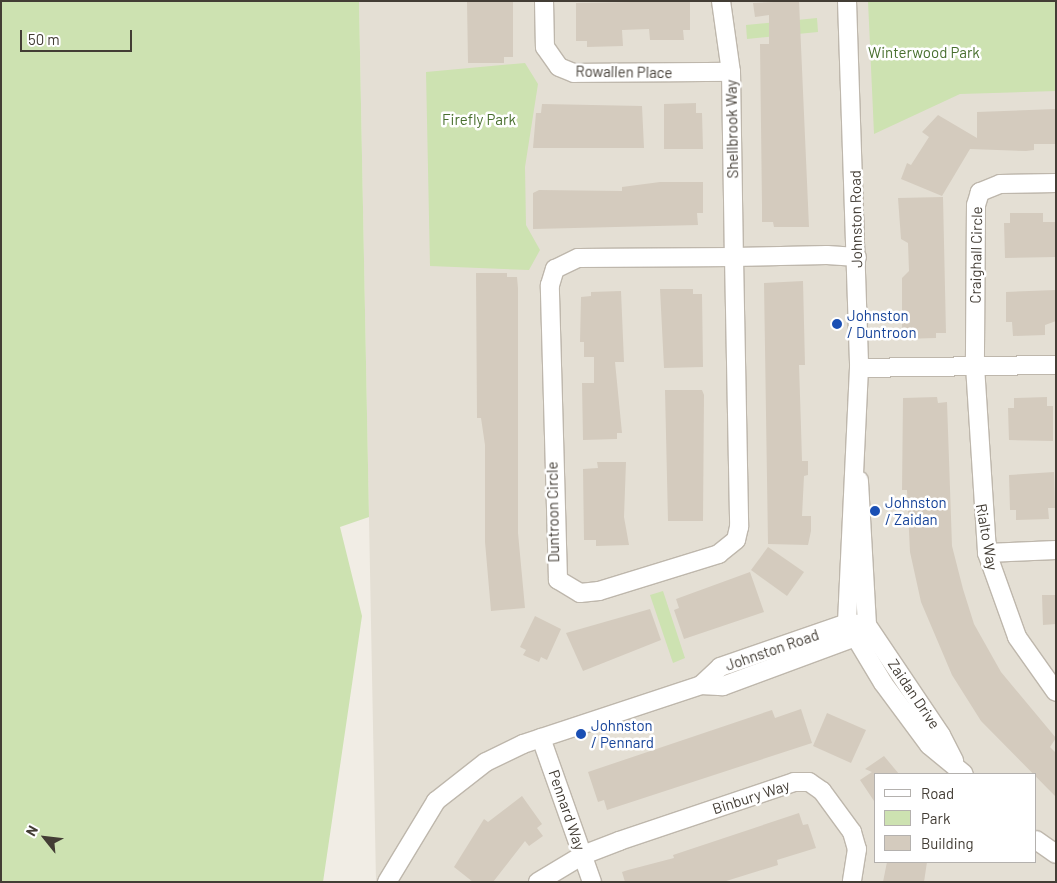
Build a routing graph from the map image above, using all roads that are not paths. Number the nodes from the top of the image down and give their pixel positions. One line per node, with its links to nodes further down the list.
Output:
1 (544, 1): 4 (street, Rowallen Place)
2 (721, 1): 4 (street, Shellbrook Way)
3 (847, 1): 7 (street, Johnston Road)
4 (731, 72): 6 (street, Shellbrook Way)
5 (1056, 183): 9 (street, Craighall Circle)
6 (734, 257): 6 (street, Duntroon Circle); 7 (street, Duntroon Circle)
7 (857, 257): 10 (street, Johnston Road)
8 (1056, 365): 9 (street)
9 (975, 366): 10 (street); 13 (street, Rialto Way)
10 (859, 368): 11 (street, Johnston Road)
11 (855, 438): 14 (street, Johnston Road); 15 (street, Johnston Road)
12 (1056, 550): 13 (street)
13 (987, 553): 16 (street, Rialto Way)
14 (867, 625): 15 (street, Johnston Road); 18 (street, Zaidan Drive)
15 (850, 631): 17 (street, Johnston Road); 18 (street, Zaidan Drive)
16 (1056, 692)
17 (541, 738): 21 (street, Pennard Way); 22 (street, Johnston Road)
18 (960, 770)
19 (1037, 841): 20 (street)
20 (1056, 854)
21 (582, 855): 23 (street, Binbury Way); 24 (street, Pennard Way); 25 (street, Binbury Way)
22 (387, 882)
23 (538, 882)
24 (592, 882)
25 (852, 882)

